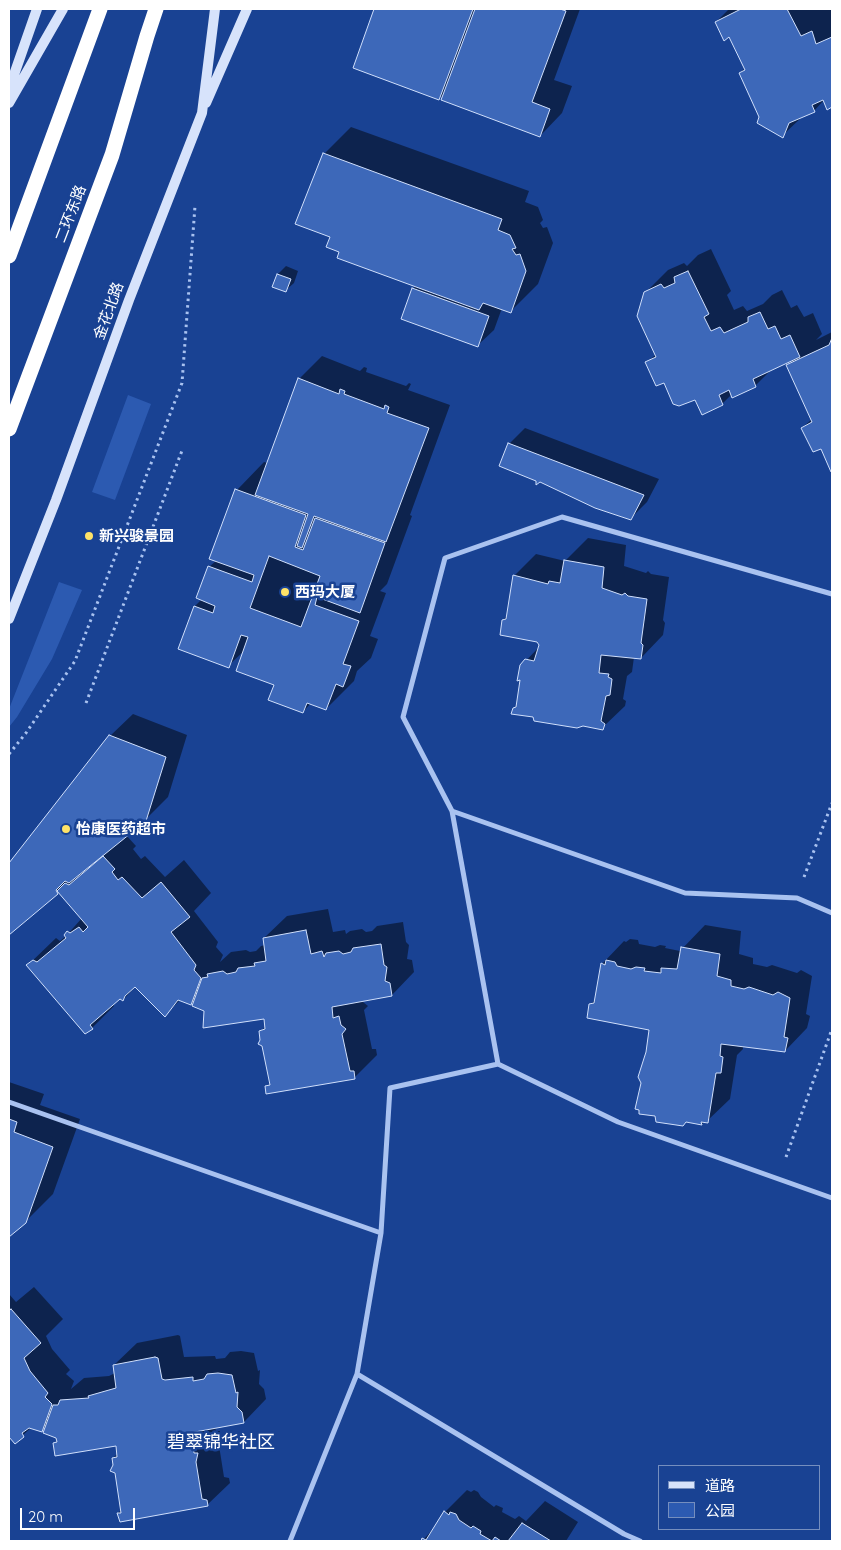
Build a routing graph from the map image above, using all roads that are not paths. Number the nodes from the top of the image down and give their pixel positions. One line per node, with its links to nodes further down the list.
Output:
1 (38, 9): 7 (main road)
2 (63, 9): 8 (main road)
3 (100, 9): 10 (highway)
4 (156, 9): 11 (highway, 二环东路)
5 (215, 9): 9 (main road, 金花北路)
6 (247, 9): 9 (main road)
7 (9, 89)
8 (9, 103)
9 (202, 114): 13 (main road, 金花北路)
10 (9, 256)
11 (9, 429)
12 (832, 594): 16 (street)
13 (16, 599): 14 (main road); 15 (main road, 金花北路)
14 (9, 610)
15 (9, 619)
16 (452, 811): 17 (street); 18 (street)
17 (832, 913)
18 (498, 1064): 20 (street); 21 (street)
19 (9, 1102): 21 (street)
20 (832, 1198)
21 (381, 1233): 22 (street)
22 (357, 1374): 23 (street); 24 (street)
23 (290, 1541)
24 (640, 1541)

